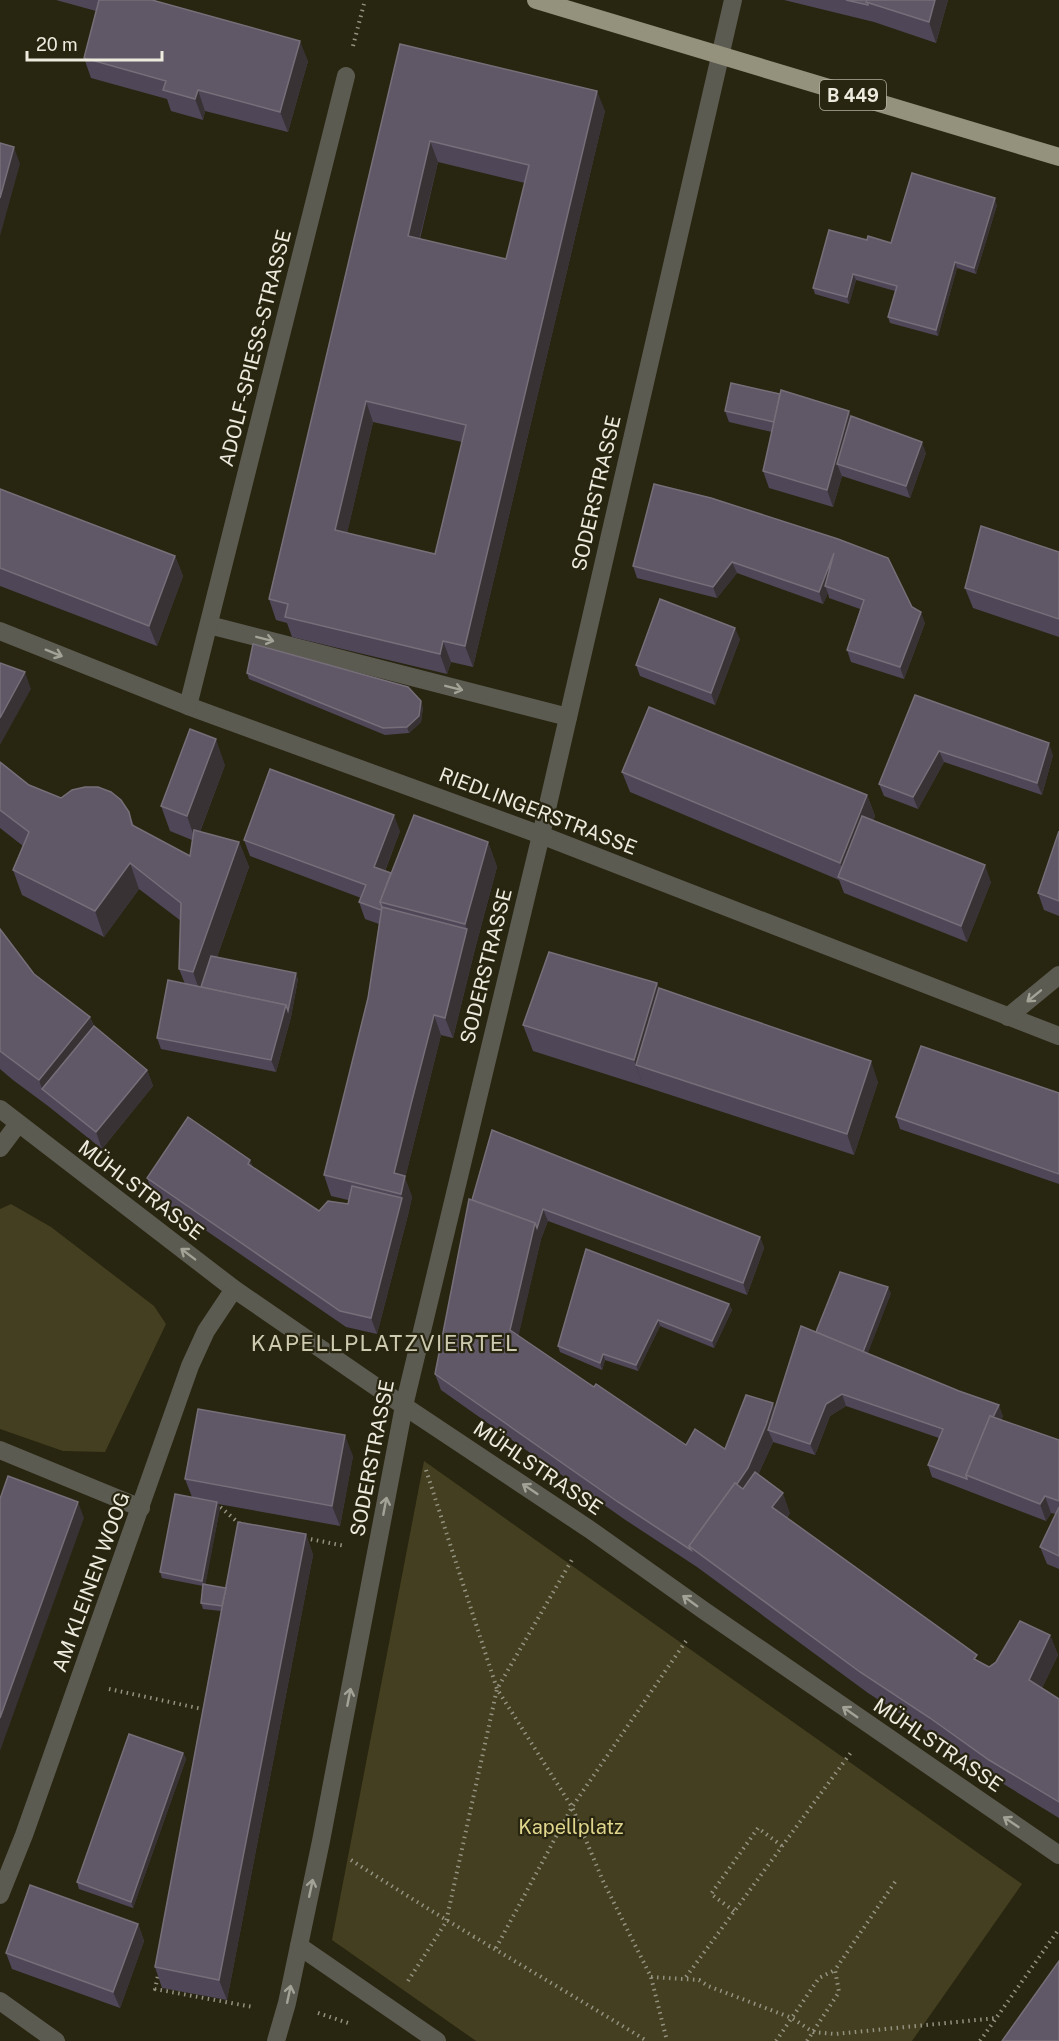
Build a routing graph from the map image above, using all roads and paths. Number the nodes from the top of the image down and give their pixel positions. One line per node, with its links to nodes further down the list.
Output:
1 (365, 0): 5 (path)
2 (536, 0): 4 (main road, B 449)
3 (733, 0): 4 (street, SODERSTRASSE)
4 (720, 56): 6 (main road, B 449); 10 (street, SODERSTRASSE)
5 (346, 76): 7 (street, ADOLF-SPIESS-STRASSE)
6 (1059, 157)
7 (208, 625): 9 (street, ADOLF-SPIESS-STRASSE); 10 (street, one-way to 10)
8 (0, 631): 9 (street, RIEDLINGERSTRASSE, one-way to 9)
9 (188, 706): 11 (street, RIEDLINGERSTRASSE)
10 (568, 717): 11 (street, SODERSTRASSE)
11 (541, 834): 13 (street, RIEDLINGERSTRASSE); 19 (street, SODERSTRASSE)
12 (1059, 975): 13 (street, one-way to 13)
13 (1008, 1017): 14 (street, RIEDLINGERSTRASSE)
14 (1059, 1036)
15 (0, 1109): 16 (street, MÜHLSTRASSE)
16 (18, 1124): 17 (street); 18 (street, MÜHLSTRASSE, one-way to 16)
17 (0, 1148)
18 (234, 1289): 19 (street, MÜHLSTRASSE); 23 (street, AM KLEINEN WOOG)
19 (404, 1406): 25 (street, MÜHLSTRASSE, one-way to 19); 34 (street, SODERSTRASSE, one-way to 19)
20 (0, 1450): 23 (street)
21 (423, 1463): 29 (path)
22 (210, 1504): 24 (path)
23 (141, 1508): 38 (street, AM KLEINEN WOOG)
24 (243, 1528)
25 (590, 1529): 28 (street, MÜHLSTRASSE, one-way to 25); 29 (path)
26 (295, 1537): 27 (path)
27 (341, 1545)
28 (706, 1612): 33 (path); 36 (street, MÜHLSTRASSE, one-way to 28)
29 (497, 1689): 33 (path); 40 (path)
30 (122, 1692): 31 (path)
31 (211, 1700)
32 (834, 1775): 35 (path)
33 (572, 1807): 43 (path); 46 (path)
34 (321, 1841): 40 (path); 42 (street, SODERSTRASSE, one-way to 34)
35 (782, 1846): 39 (path); 39 (path)
36 (1059, 1855)
37 (897, 1880): 45 (path)
38 (0, 1895)
39 (734, 1911): 47 (path)
40 (446, 1922): 43 (path); 50 (path)
41 (1059, 1929): 53 (path)
42 (299, 1946): 50 (street); 57 (street, SODERSTRASSE, one-way to 42)
43 (496, 1948): 59 (path)
44 (160, 1966): 48 (path)
45 (835, 1970): 52 (path); 55 (path)
46 (651, 1977): 47 (path); 60 (path)
47 (686, 1978): 52 (path)
48 (255, 2000)
49 (0, 2001): 56 (street)
50 (390, 2008): 58 (street)
51 (316, 2013): 54 (path)
52 (792, 2018): 55 (path); 61 (path)
53 (997, 2018): 55 (path); 63 (path)
54 (357, 2026)
55 (813, 2032): 62 (path)
56 (56, 2041)
57 (276, 2041)
58 (436, 2041)
59 (647, 2041)
60 (667, 2041)
61 (777, 2041)
62 (807, 2041)
63 (980, 2041)

